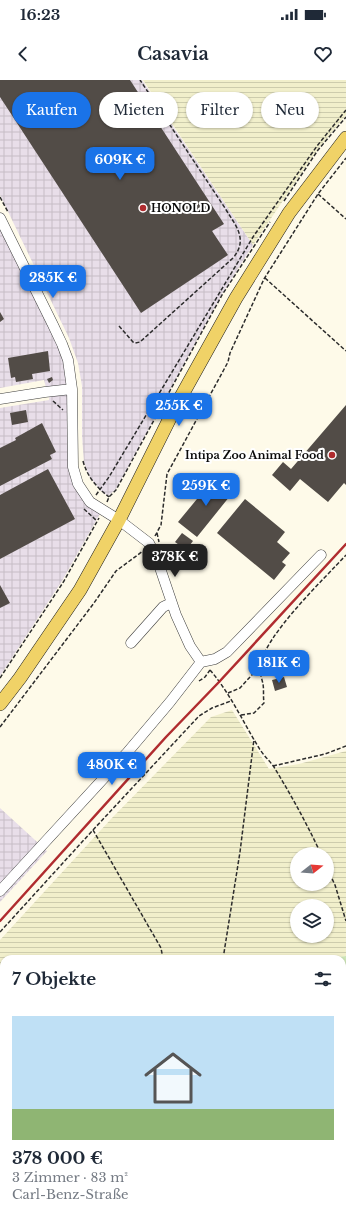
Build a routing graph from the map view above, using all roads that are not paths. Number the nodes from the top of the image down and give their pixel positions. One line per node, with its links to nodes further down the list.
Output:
1 (346, 138): 5 (main road)
2 (0, 218): 3 (street)
3 (72, 389): 4 (street); 5 (street)
4 (0, 399)
5 (118, 520): 7 (street); 10 (main road)
6 (322, 555): 9 (street)
7 (171, 603): 8 (street); 9 (street)
8 (131, 643)
9 (201, 662): 11 (street)
10 (0, 704)
11 (0, 891)

